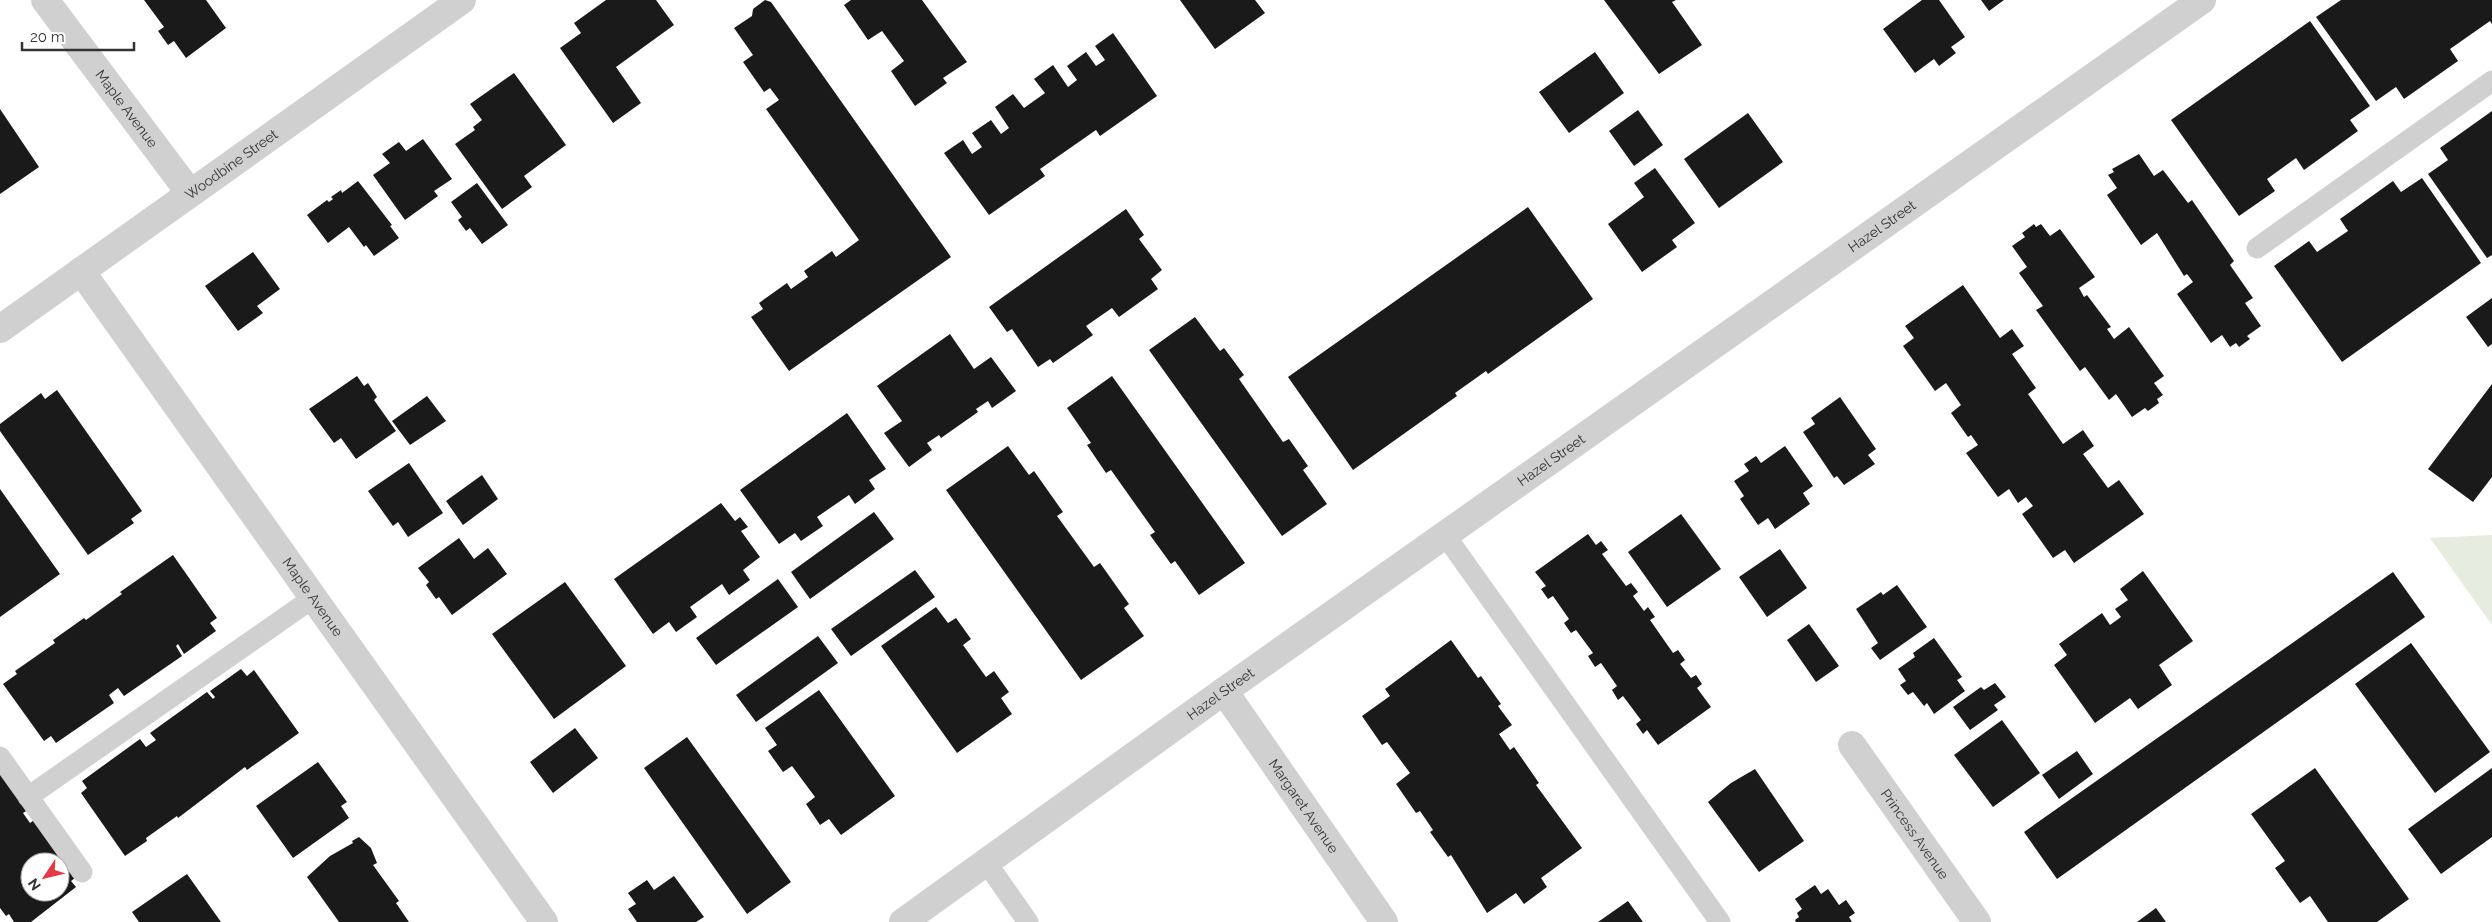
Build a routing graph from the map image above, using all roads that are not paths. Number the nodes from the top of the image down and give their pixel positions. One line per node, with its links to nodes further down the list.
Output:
1 (45, 0): 5 (street, Maple Avenue)
2 (462, 0): 5 (street, Woodbine Street)
3 (2202, 0): 9 (street, Hazel Street)
4 (2492, 81): 6 (lane)
5 (190, 194): 7 (street, Woodbine Street)
6 (2257, 248)
7 (81, 271): 8 (street, Woodbine Street); 10 (street, Maple Avenue)
8 (0, 329)
9 (1445, 535): 11 (street, Hazel Street); 21 (lane)
10 (313, 598): 14 (lane); 17 (street, Maple Avenue)
11 (1224, 691): 15 (street, Hazel Street); 20 (street, Margaret Avenue)
12 (1852, 745): 22 (street, Princess Avenue)
13 (0, 757): 14 (lane)
14 (28, 797): 16 (lane)
15 (986, 862): 18 (street, Hazel Street); 19 (lane)
16 (82, 872)
17 (544, 922)
18 (903, 922)
19 (1028, 922)
20 (1384, 922)
21 (1720, 922)
22 (1977, 922)

